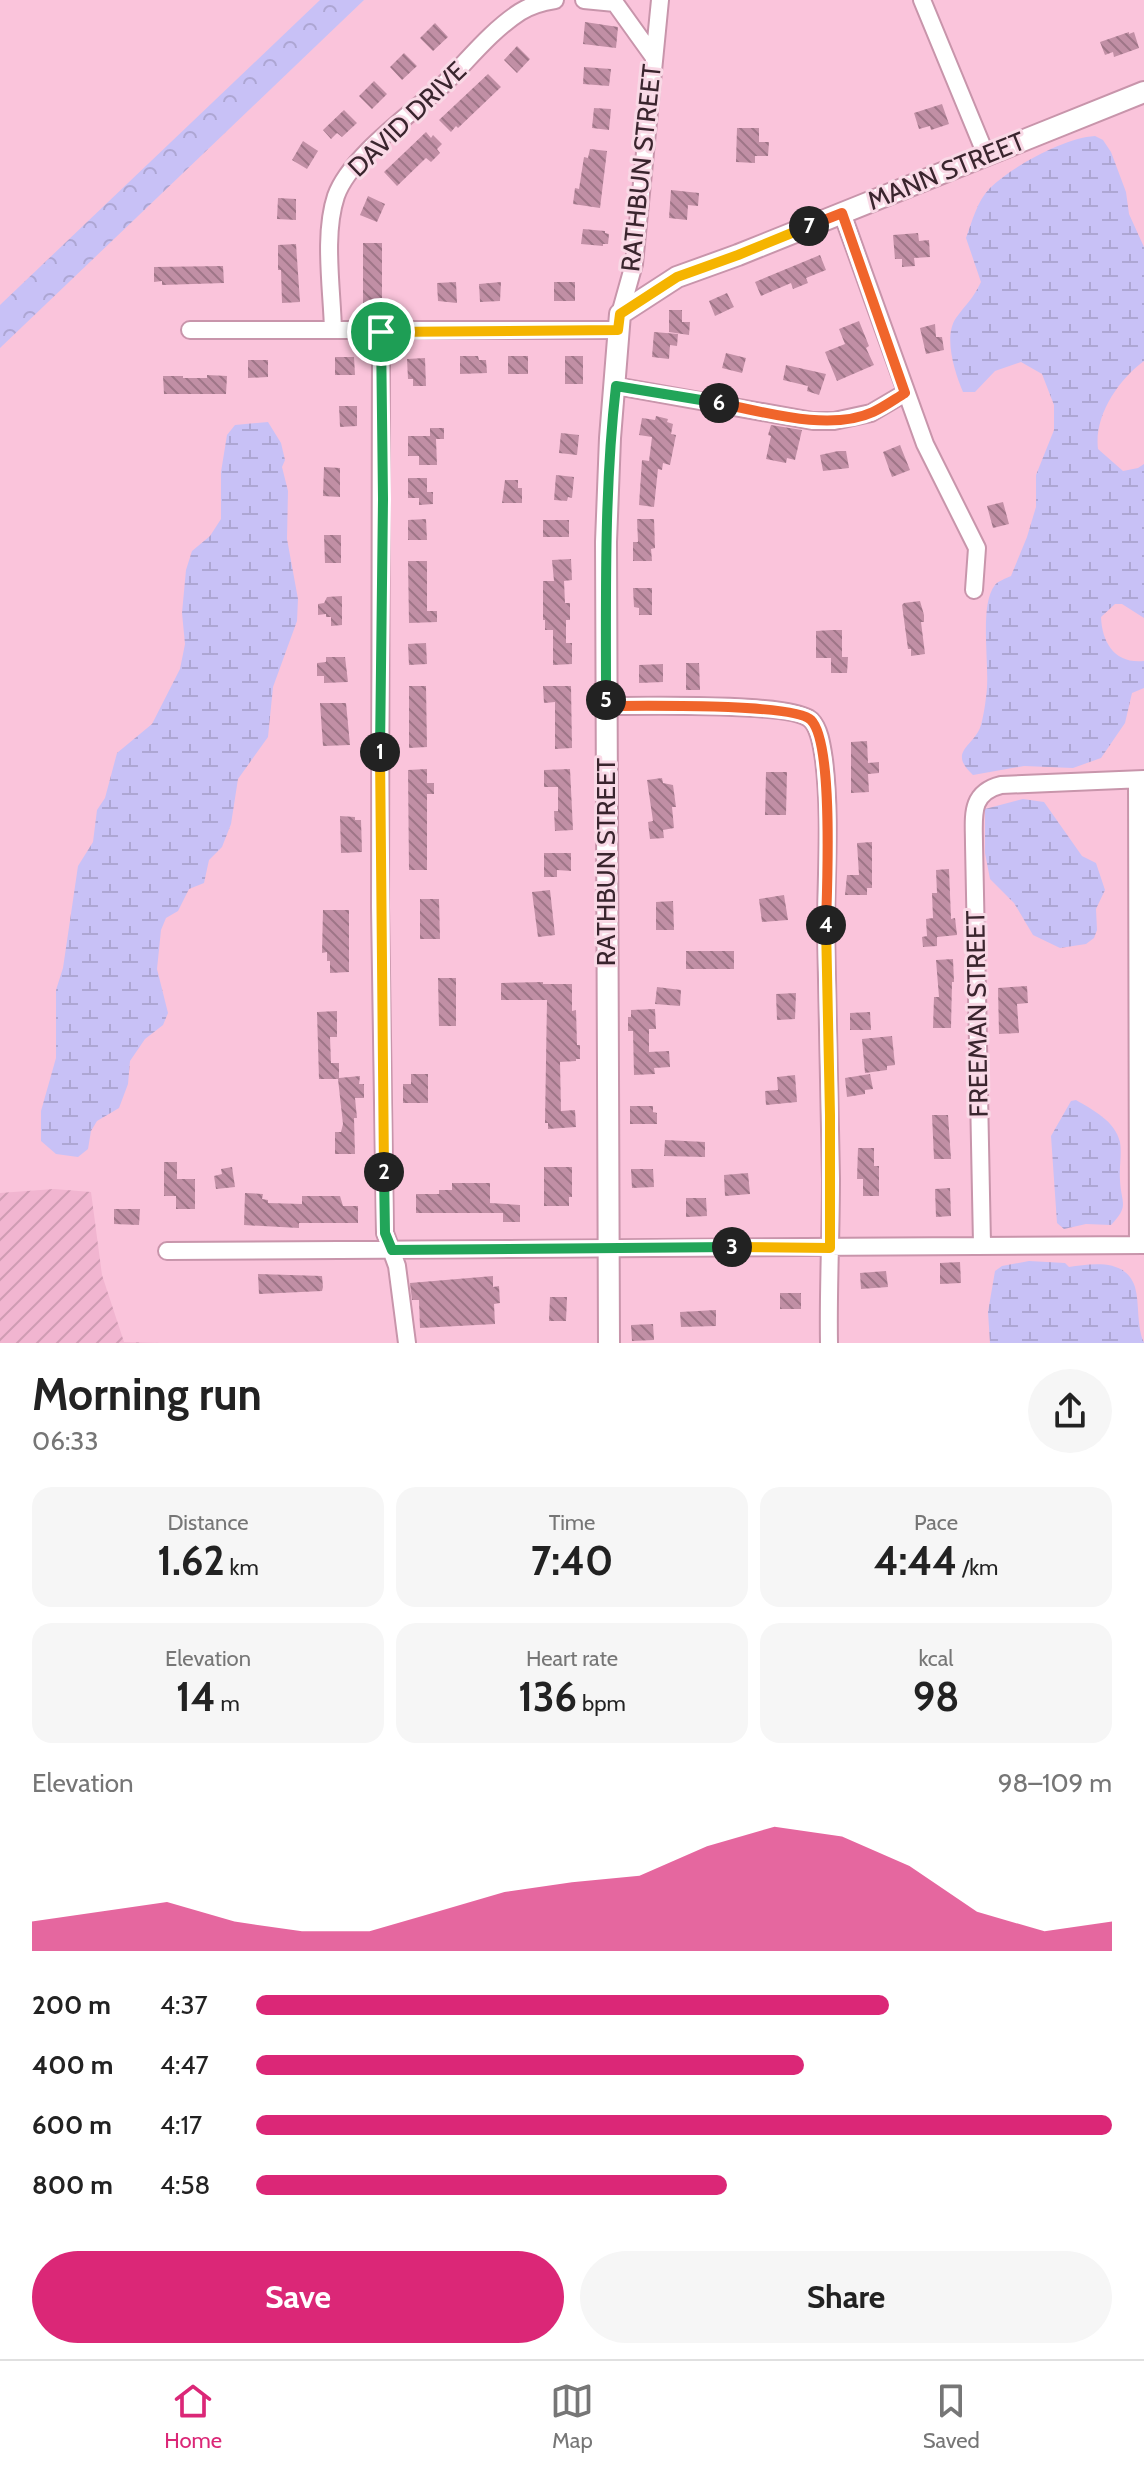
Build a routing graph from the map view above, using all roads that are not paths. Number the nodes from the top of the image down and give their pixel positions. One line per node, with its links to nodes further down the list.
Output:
1 (555, 0): 11 (street, DAVID DRIVE)
2 (584, 0): 5 (street)
3 (660, 0): 5 (street, RATHBUN STREET)
4 (922, 0): 7 (street)
5 (653, 56): 9 (street, RATHBUN STREET)
6 (1144, 92): 7 (street, MANN STREET)
7 (986, 155): 8 (street, MANN STREET)
8 (842, 213): 9 (street, MANN STREET); 14 (street)
9 (619, 322): 12 (street); 13 (street, RATHBUN STREET)
10 (190, 330): 11 (street)
11 (333, 330): 12 (street)
12 (381, 332): 21 (street)
13 (616, 386): 14 (street); 16 (street, RATHBUN STREET)
14 (905, 393): 15 (street)
15 (974, 590)
16 (606, 706): 20 (street); 22 (street, RATHBUN STREET)
17 (1140, 780): 18 (street, FREEMAN STREET); 19 (street)
18 (982, 1244): 19 (street); 20 (street)
19 (1141, 1245)
20 (830, 1248): 22 (street); 26 (street)
21 (392, 1250): 22 (street); 23 (street); 24 (street)
22 (609, 1250): 25 (street, RATHBUN STREET)
23 (167, 1251)
24 (407, 1343)
25 (609, 1343)
26 (829, 1343)

